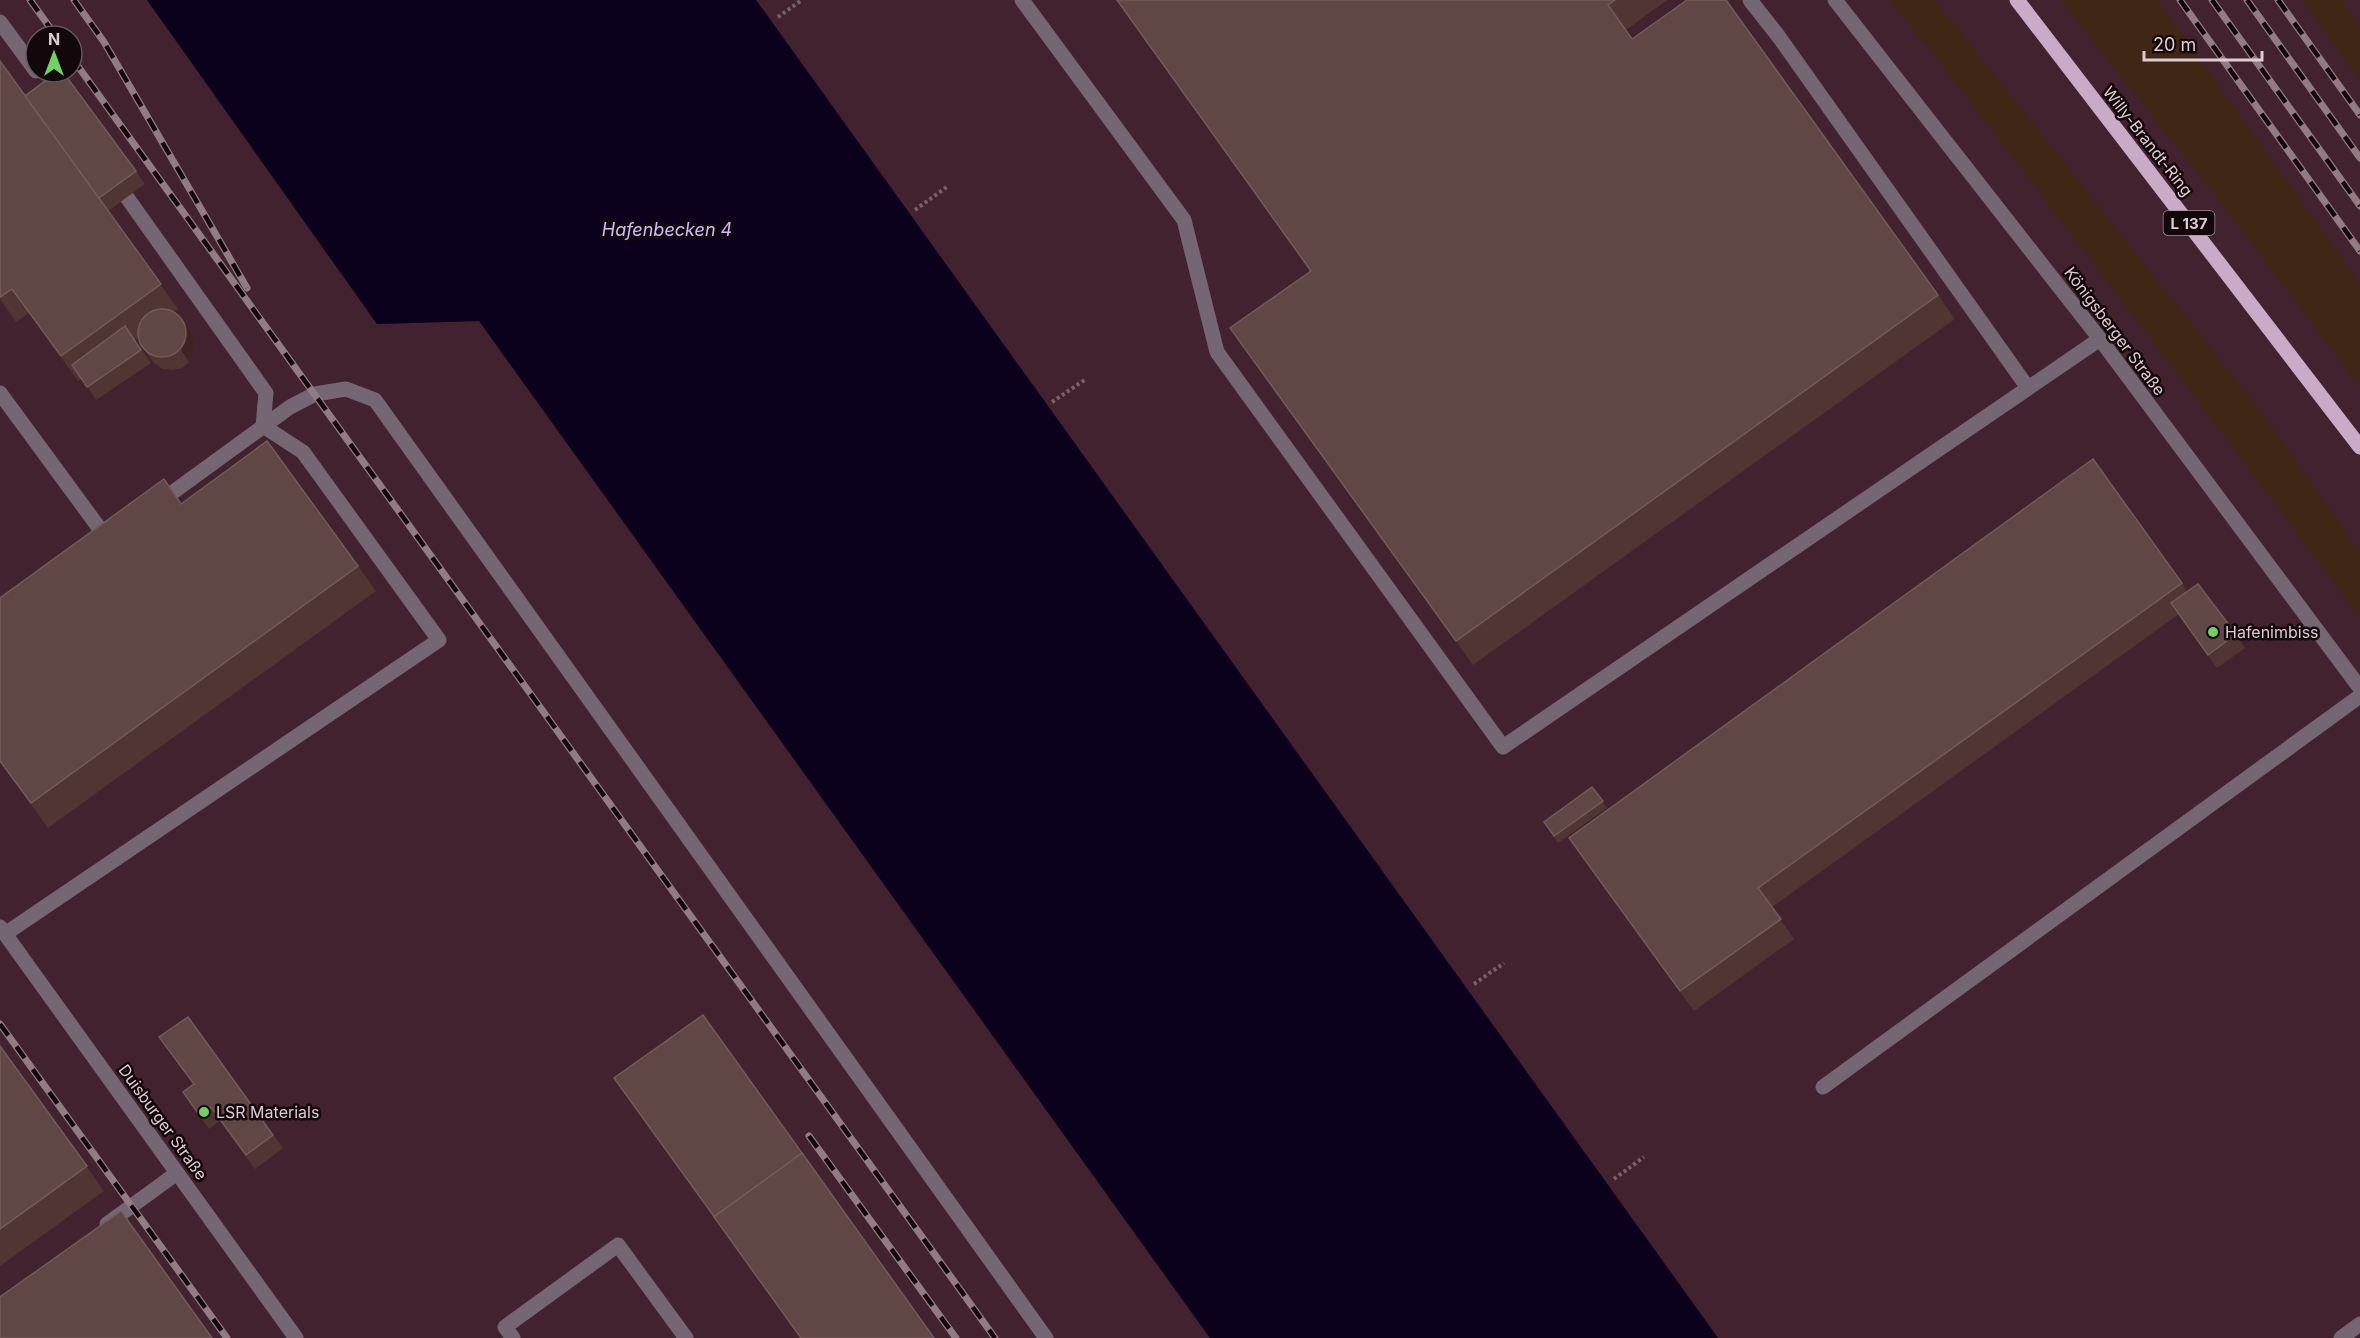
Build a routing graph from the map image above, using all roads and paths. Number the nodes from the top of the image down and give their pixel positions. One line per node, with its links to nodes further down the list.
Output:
1 (802, 0): 6 (path)
2 (1022, 0): 16 (street)
3 (1750, 0): 16 (street)
4 (1835, 0): 14 (street, Königsberger Straße)
5 (2017, 0): 20 (main road, Willy-Brandt-Ring / L 137)
6 (778, 17)
7 (0, 22): 8 (street)
8 (24, 55)
9 (45, 84): 10 (street)
10 (47, 87)
11 (948, 186): 13 (path)
12 (126, 196): 19 (street)
13 (915, 210)
14 (2100, 339): 16 (street); 23 (street, Königsberger Straße)
15 (1086, 379): 18 (path)
16 (2028, 388)
17 (0, 393): 22 (street)
18 (1052, 402)
19 (263, 426): 21 (street); 25 (street); 37 (street)
20 (2360, 447)
21 (144, 513)
22 (108, 540)
23 (2360, 688)
24 (2360, 696): 28 (street)
25 (3, 931): 30 (street, Duisburger Straße)
26 (1504, 963): 27 (path)
27 (1474, 984)
28 (1823, 1087)
29 (1644, 1157): 31 (path)
30 (177, 1173): 32 (street); 34 (street, Duisburger Straße)
31 (1614, 1179)
32 (93, 1234)
33 (2360, 1324): 38 (street)
34 (296, 1338)
35 (513, 1338): 36 (street)
36 (686, 1338)
37 (1046, 1338)
38 (2341, 1338)

